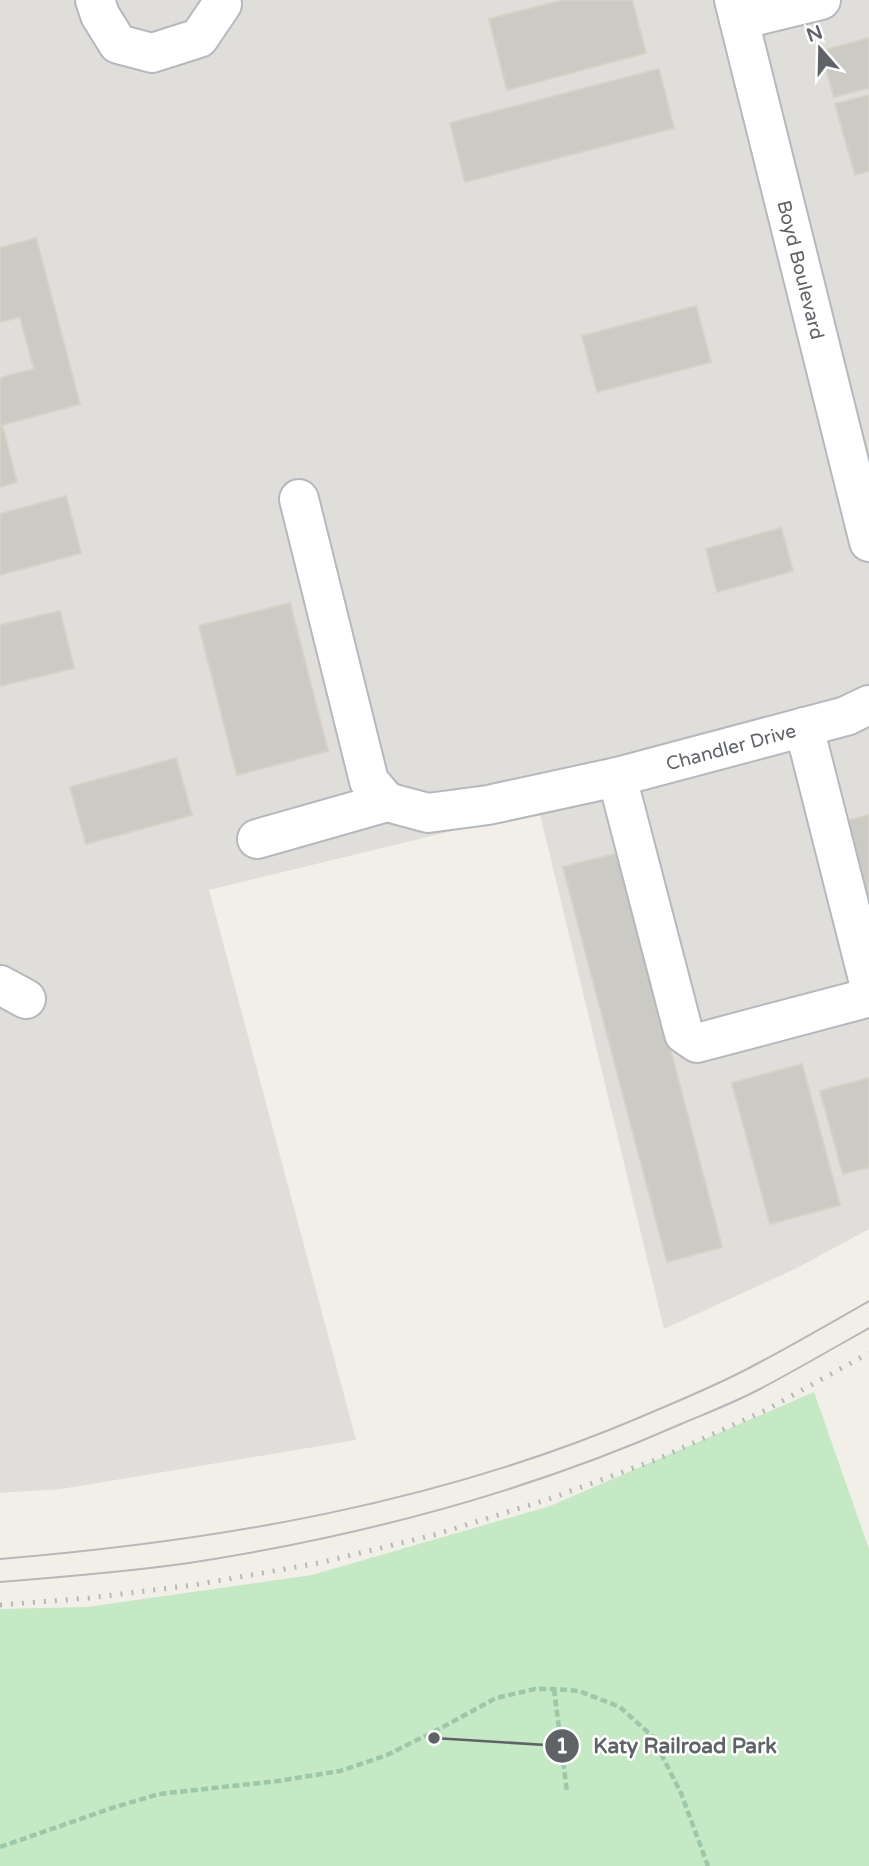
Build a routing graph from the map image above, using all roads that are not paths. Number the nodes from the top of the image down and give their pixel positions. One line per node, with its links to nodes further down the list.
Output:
1 (95, 0): 2 (street)
2 (221, 0)
3 (821, 0): 4 (street)
4 (736, 10): 5 (street, Boyd Boulevard)
5 (855, 428): 7 (street, Boyd Boulevard)
6 (299, 499): 11 (street)
7 (869, 542)
8 (858, 710): 9 (street, Chandler Drive)
9 (804, 727): 10 (street, Chandler Drive); 13 (street)
10 (617, 777): 11 (street, Chandler Drive); 14 (street)
11 (387, 802): 12 (street)
12 (257, 839)
13 (869, 983)
14 (869, 989)

